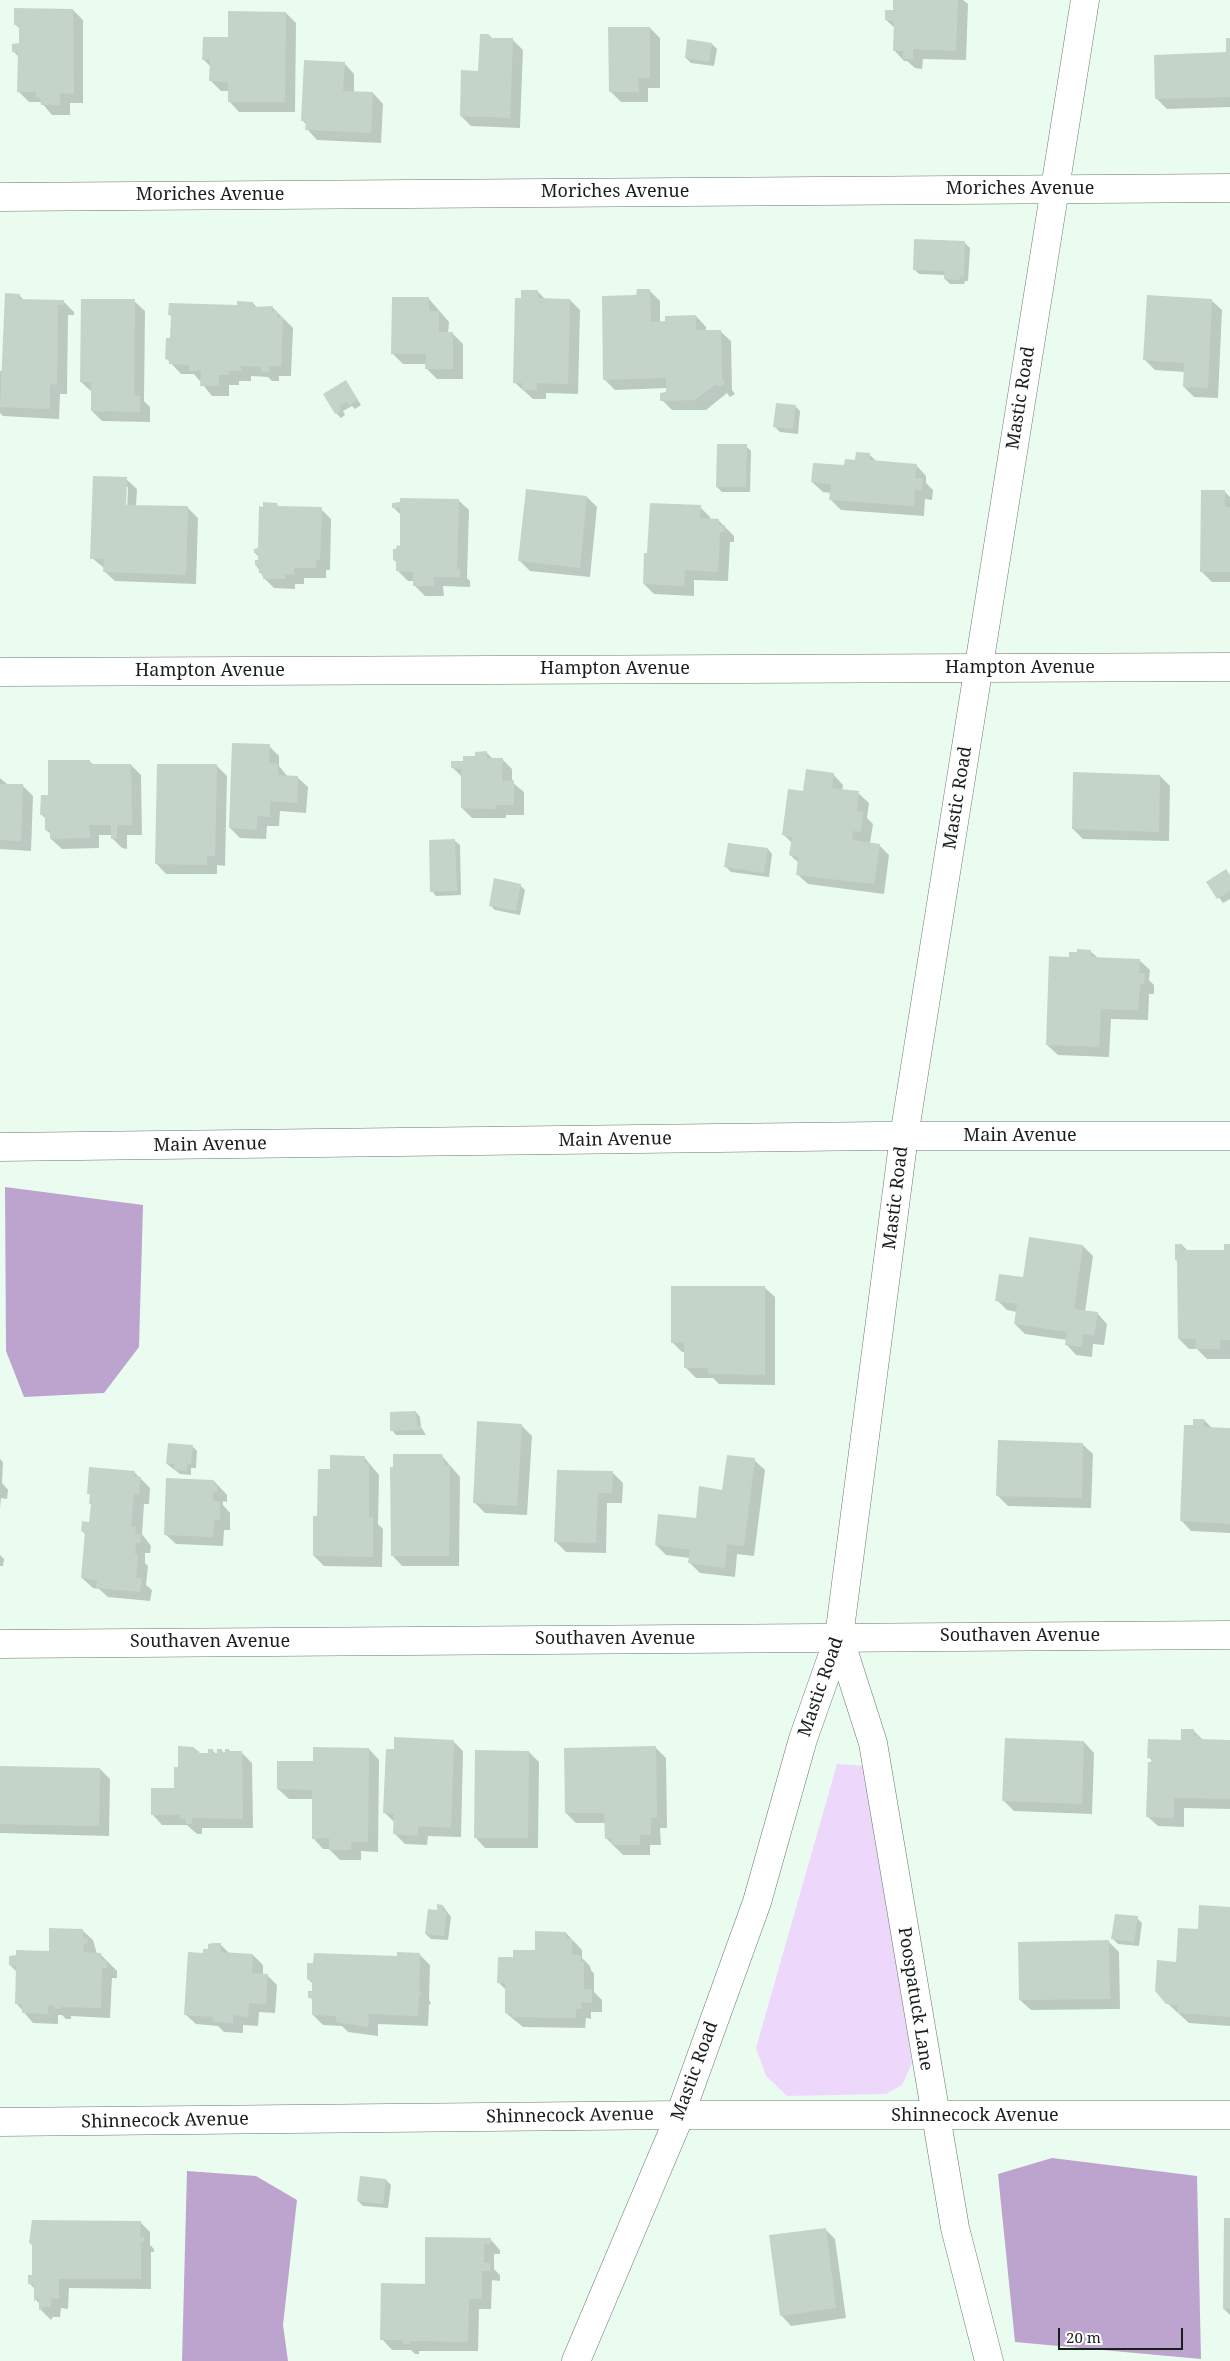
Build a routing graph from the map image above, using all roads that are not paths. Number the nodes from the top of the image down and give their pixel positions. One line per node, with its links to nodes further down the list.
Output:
1 (1085, 0): 3 (street, Mastic Road)
2 (1230, 188): 3 (street, Moriches Avenue)
3 (1054, 189): 4 (street, Moriches Avenue); 6 (street, Mastic Road)
4 (0, 197)
5 (1230, 667): 6 (street, Hampton Avenue)
6 (979, 668): 7 (street, Hampton Avenue); 8 (street, Mastic Road)
7 (0, 672)
8 (904, 1136): 9 (street, Main Avenue); 10 (street, Main Avenue); 12 (street, Mastic Road)
9 (1230, 1136)
10 (0, 1147)
11 (1230, 1635): 12 (street, Southaven Avenue)
12 (839, 1637): 13 (street, Southaven Avenue); 14 (street, Mastic Road); 16 (street, Poospatuck Lane)
13 (0, 1644)
14 (680, 2115): 16 (street, Shinnecock Avenue); 17 (street, Shinnecock Avenue); 18 (street, Mastic Road)
15 (1230, 2115): 16 (street, Shinnecock Avenue)
16 (935, 2117): 19 (street, Poospatuck Lane)
17 (0, 2122)
18 (576, 2361)
19 (989, 2361)

